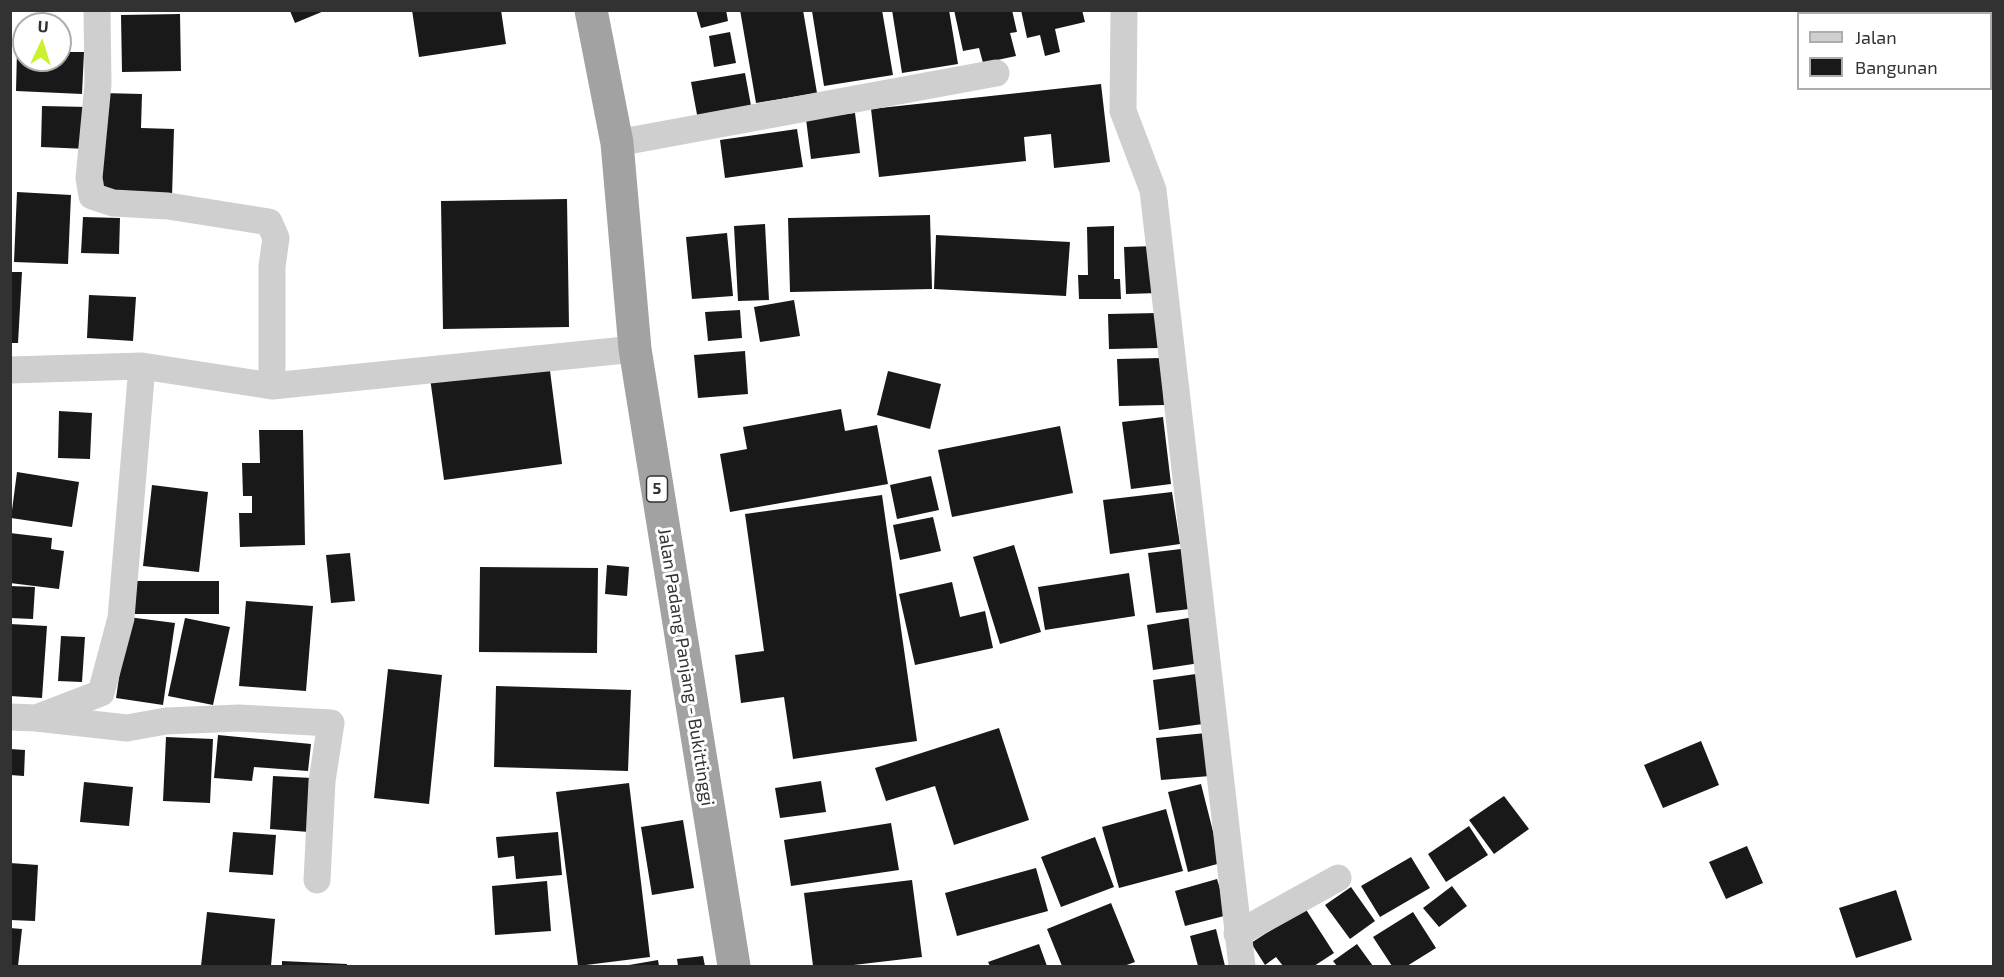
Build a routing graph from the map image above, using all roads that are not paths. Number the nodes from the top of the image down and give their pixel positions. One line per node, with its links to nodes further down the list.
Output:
1 (97, 10): 9 (street)
2 (591, 10): 5 (highway, Jalan Padang Panjang - Bukittinggi / 5)
3 (1124, 10): 13 (street)
4 (996, 73): 5 (street)
5 (617, 143): 6 (highway, Jalan Padang Panjang - Bukittinggi / 5)
6 (635, 349): 9 (street); 14 (highway, Jalan Padang Panjang - Bukittinggi / 5)
7 (142, 366): 8 (street); 9 (street); 10 (street)
8 (10, 370)
9 (272, 386)
10 (23, 718): 12 (street)
11 (1338, 878): 13 (street)
12 (317, 880)
13 (1237, 934): 15 (street)
14 (734, 966)
15 (1242, 966)

